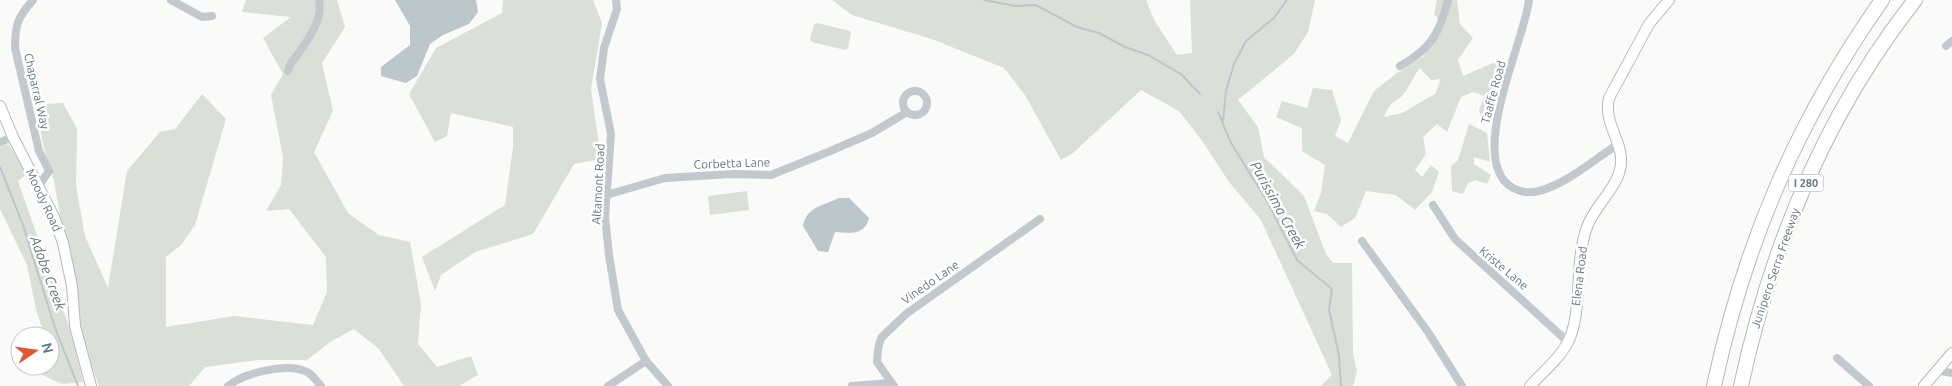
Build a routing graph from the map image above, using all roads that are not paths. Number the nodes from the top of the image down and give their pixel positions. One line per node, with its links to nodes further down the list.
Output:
1 (33, 0): 18 (street, Chaparral Way)
2 (172, 0): 10 (street)
3 (319, 0): 12 (street)
4 (616, 0): 19 (street, Altamont Road)
5 (1448, 0): 11 (street)
6 (1529, 0): 17 (street, Taaffe Road)
7 (1669, 0): 17 (street, Elena Road)
8 (1882, 0): 38 (highway, Junipero Serra Freeway / I 280)
9 (1914, 0): 39 (highway, Junipero Serra Freeway / I 280)
10 (212, 16)
11 (1400, 66)
12 (288, 71)
13 (0, 106): 15 (street, Moody Road)
14 (908, 112): 19 (street, Corbetta Lane)
15 (13, 137): 16 (street); 18 (street, Moody Road)
16 (0, 142)
17 (1617, 144): 23 (street, Elena Road)
18 (38, 187): 30 (street, Moody Road)
19 (606, 194): 26 (street, Altamont Road)
20 (1433, 205): 23 (street, Kriste Lane)
21 (1040, 219): 29 (street, Vinedo Lane)
22 (1362, 240): 36 (street)
23 (1568, 342): 37 (street, Elena Road)
24 (1952, 353): 27 (street)
25 (1837, 358): 40 (street)
26 (646, 361): 33 (street); 34 (street, Altamont Road)
27 (1937, 370): 28 (street); 41 (street)
28 (1952, 373)
29 (892, 384): 35 (street)
30 (91, 386)
31 (228, 386): 32 (street)
32 (321, 386)
33 (608, 386)
34 (668, 386)
35 (852, 386)
36 (1462, 386)
37 (1530, 386)
38 (1714, 386)
39 (1741, 386)
40 (1869, 386)
41 (1924, 386)

